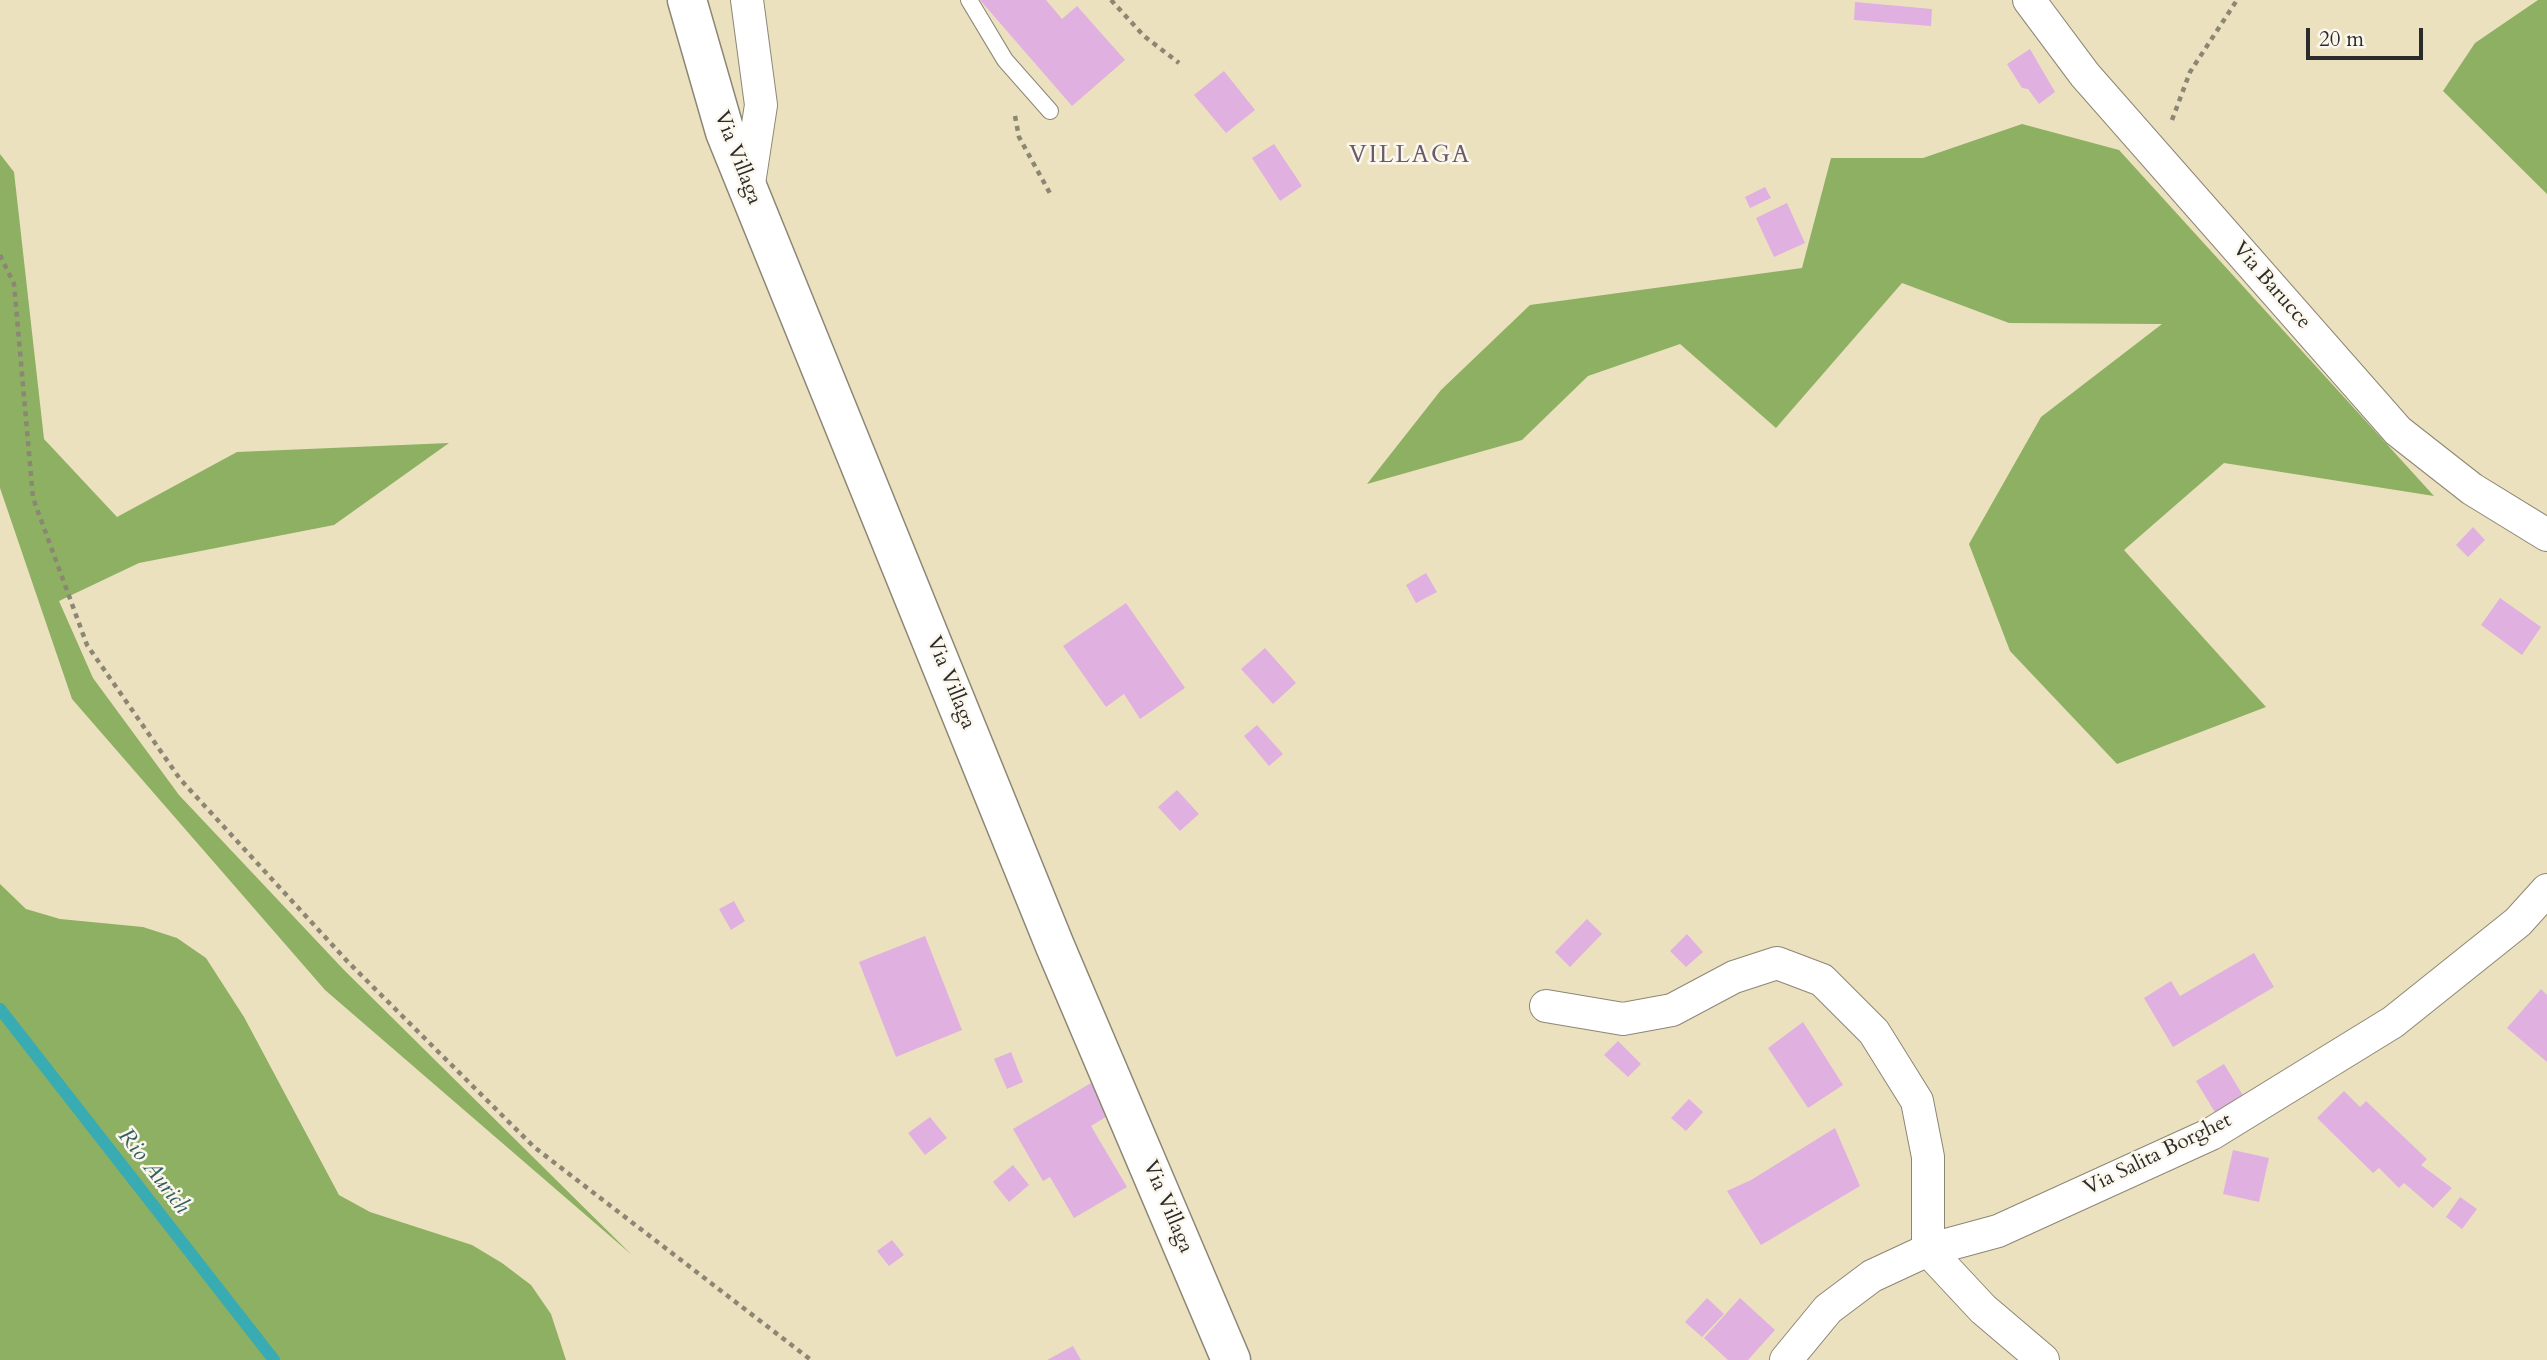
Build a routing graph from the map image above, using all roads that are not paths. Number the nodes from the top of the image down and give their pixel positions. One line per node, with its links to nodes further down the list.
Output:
1 (687, 0): 6 (street, Via Villaga)
2 (969, 0): 5 (lane)
3 (2029, 0): 7 (street, Via Barucce)
4 (749, 1): 6 (street)
5 (1050, 111)
6 (748, 190): 11 (street, Via Villaga)
7 (2547, 535)
8 (2547, 890): 10 (street, Via Salita Borghet)
9 (1546, 1006): 10 (street)
10 (1928, 1250): 12 (street, Via Salita Borghet); 13 (street)
11 (1231, 1360)
12 (1786, 1360)
13 (2043, 1360)

